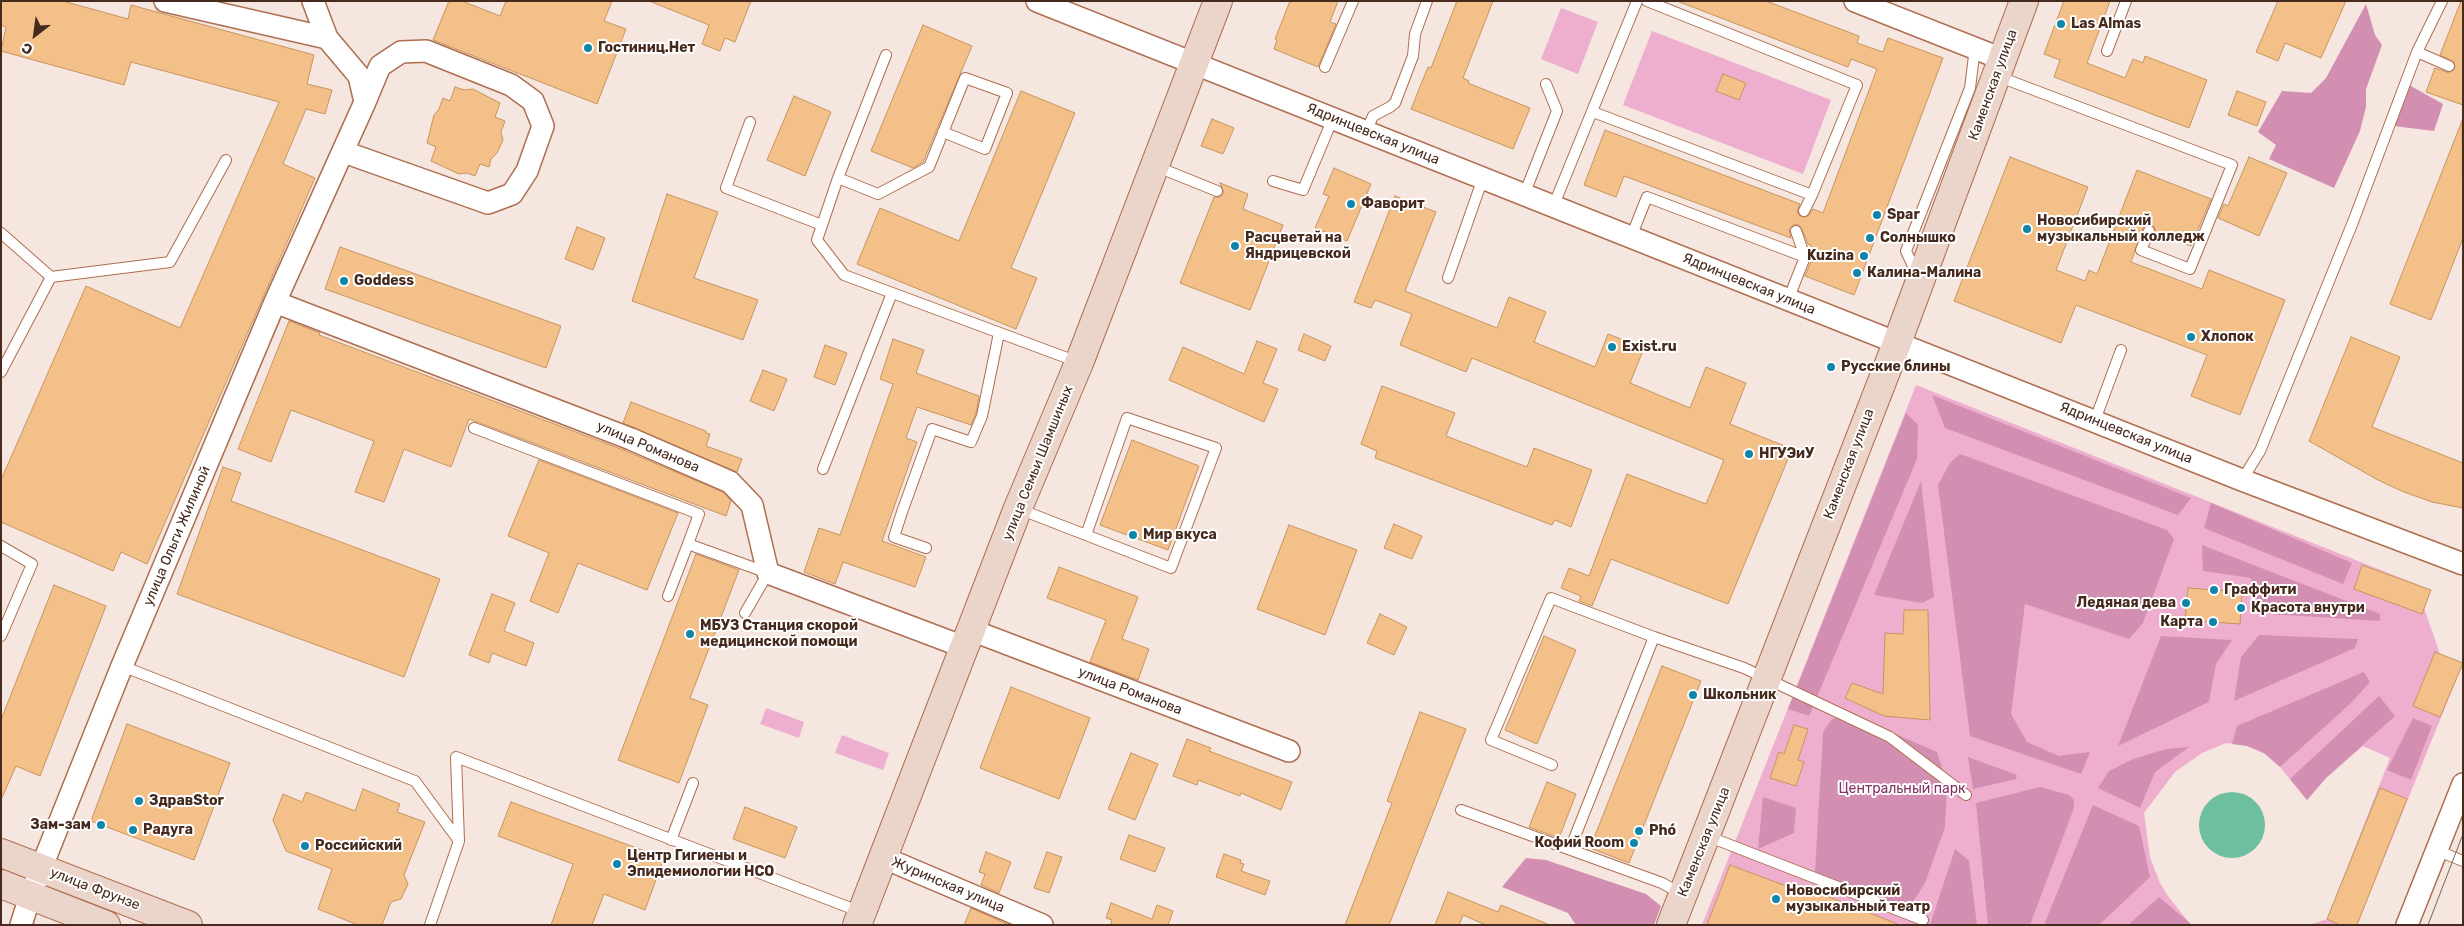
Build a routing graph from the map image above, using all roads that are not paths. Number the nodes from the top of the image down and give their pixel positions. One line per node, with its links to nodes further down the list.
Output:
1 (164, 1): 13 (street)
2 (312, 1): 13 (street)
3 (1037, 1): 18 (street, Ядринцевская улица)
4 (1218, 1): 18 (street, улица Семьи Шамшиных)
5 (1353, 1): 20 (lane)
6 (1428, 1): 28 (lane)
7 (1637, 1): 24 (lane)
8 (1647, 1): 37 (lane)
9 (1855, 1): 14 (street)
10 (2024, 1): 21 (street, Каменская улица)
11 (2126, 1): 15 (lane)
12 (2442, 1): 16 (lane)
13 (326, 38): 23 (street)
14 (1975, 48): 21 (street); 48 (lane)
15 (2107, 51)
16 (2417, 52): 19 (lane); 60 (lane)
17 (886, 55): 32 (lane)
18 (1194, 62): 25 (street, Ядринцевская улица); 31 (street, улица Семьи Шамшиных)
19 (2449, 66)
20 (1325, 68)
21 (1999, 68): 41 (lane); 48 (street, Каменская улица)
22 (1546, 84): 36 (lane)
23 (365, 102): 29 (street, улица Ольги Жилиной); 29 (street, улица Ольги Жилиной)
24 (1593, 112): 37 (lane); 38 (lane)
25 (1333, 118): 28 (street, Ядринцевская улица); 34 (lane)
26 (750, 122): 40 (lane)
27 (943, 132): 27 (lane); 32 (lane)
28 (1366, 132): 33 (street, Ядринцевская улица)
29 (344, 152): 51 (street, улица Ольги Жилиной)
30 (226, 160): 46 (lane)
31 (1154, 166): 35 (lane); 55 (street, улица Семьи Шамшиных)
32 (838, 178): 40 (lane)
33 (1482, 178): 36 (street, Ядринцевская улица); 47 (lane)
34 (1274, 181)
35 (1217, 191)
36 (1524, 195): 38 (street, Ядринцевская улица)
37 (1812, 195): 39 (lane)
38 (1553, 207): 44 (street, Ядринцевская улица)
39 (1804, 211)
40 (822, 225): 49 (lane)
41 (2149, 230)
42 (1796, 231): 45 (lane)
43 (1, 233): 46 (lane)
44 (1632, 237): 45 (lane); 50 (street, Ядринцевская улица)
45 (1805, 257): 50 (lane)
46 (51, 278): 56 (lane)
47 (1448, 278)
48 (1920, 282): 53 (street, Каменская улица)
49 (892, 293): 52 (lane); 59 (lane)
50 (1788, 300): 53 (street, Ядринцевская улица)
51 (276, 302): 67 (street, улица Романова); 73 (street, улица Ольги Жилиной)
52 (999, 333): 55 (lane); 65 (lane)
53 (1897, 343): 57 (street, Ядринцевская улица); 74 (street, Каменская улица)
54 (2121, 350): 57 (lane)
55 (1079, 363): 61 (street, улица Семьи Шамшиных)
56 (1, 372)
57 (2095, 420): 60 (street, Ядринцевская улица)
58 (474, 428): 63 (lane)
59 (823, 469)
60 (2242, 480): 66 (street, Ядринцевская улица)
61 (1018, 508): 62 (lane); 72 (street, улица Семьи Шамшиных)
62 (1086, 535): 62 (lane)
63 (688, 544): 67 (lane); 68 (lane)
64 (1, 546): 70 (lane)
65 (926, 548)
66 (2463, 564)
67 (768, 573): 69 (lane); 72 (street, улица Романова)
68 (668, 596)
69 (745, 612)
70 (1, 636)
71 (1654, 637): 74 (lane); 76 (lane); 84 (lane)
72 (968, 639): 75 (street, улица Романова); 87 (street, улица Семьи Шамшиных)
73 (122, 666): 83 (lane); 89 (street, улица Ольги Жилиной)
74 (1766, 680): 79 (lane); 81 (street, Каменская улица)
75 (1289, 751)
76 (1552, 766)
77 (693, 783): 82 (lane)
78 (2463, 784): 85 (street)
79 (1966, 796)
80 (1461, 810): 91 (lane)
81 (1707, 836): 91 (street, Каменская улица); 94 (lane)
82 (671, 840): 83 (lane); 93 (lane)
83 (459, 841): 98 (lane)
84 (1572, 844)
85 (2435, 850): 88 (lane); 101 (street)
86 (1, 853): 89 (street, улица Фрунзе)
87 (882, 857): 93 (street, улица Семьи Шамшиных); 99 (street, Журинская улица)
88 (2463, 861)
89 (41, 869): 92 (street, улица Ольги Жилиной); 97 (street, улица Фрунзе)
90 (1, 884): 92 (street)
91 (1682, 894): 100 (street, Каменская улица)
92 (30, 896): 95 (street, улица Ольги Жилиной); 96 (street)
93 (860, 918)
94 (1923, 920)
95 (21, 925)
96 (106, 925)
97 (188, 925)
98 (430, 925)
99 (1042, 925)
100 (1671, 925)
101 (2406, 925)

